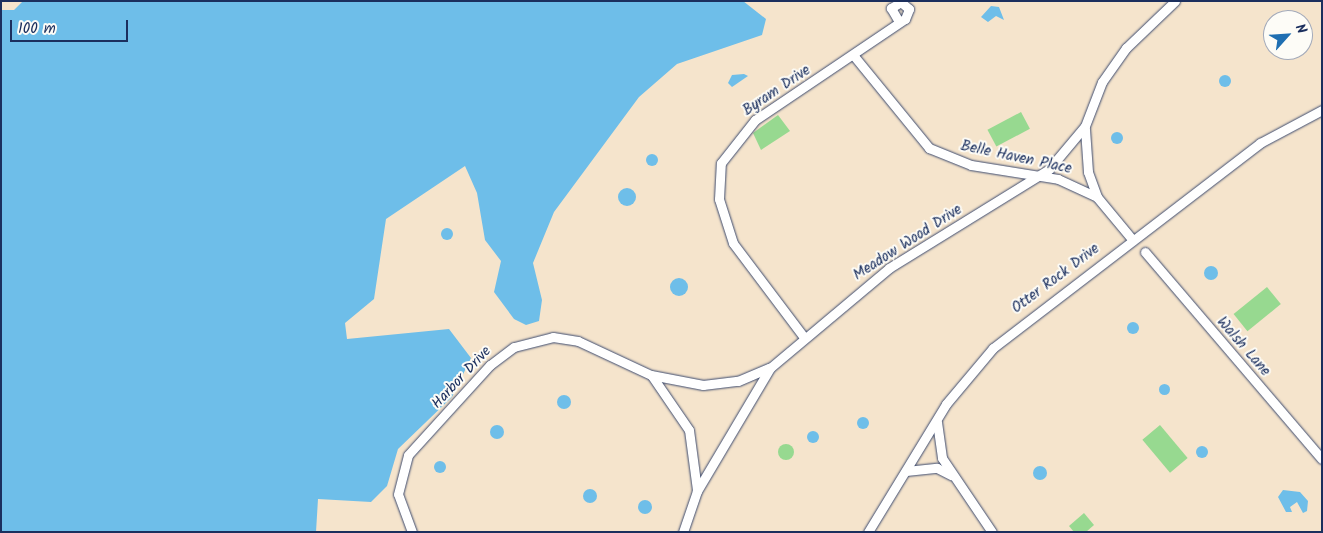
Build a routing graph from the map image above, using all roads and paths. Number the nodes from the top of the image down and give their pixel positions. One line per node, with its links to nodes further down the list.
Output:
1 (1175, 1): 6 (street, Meadow Wood Drive)
2 (890, 4): 3 (street); 3 (street)
3 (898, 20): 4 (street, Byram Drive)
4 (854, 56): 7 (street, Belle Haven Place); 11 (street, Byram Drive)
5 (1322, 110): 9 (street, Otter Rock Drive)
6 (1086, 126): 7 (street, Meadow Wood Drive); 8 (street)
7 (1042, 175): 8 (street, Belle Haven Place); 11 (street, Meadow Wood Drive)
8 (1097, 197): 9 (street)
9 (1132, 239): 14 (street, Otter Rock Drive)
10 (1145, 252): 15 (street, Walsh Lane)
11 (803, 336): 12 (street, Meadow Wood Drive)
12 (770, 368): 13 (street, Harbor Drive); 18 (street, Meadow Wood Drive)
13 (651, 375): 18 (street); 19 (street, Harbor Drive)
14 (937, 419): 16 (street, Otter Rock Drive); 17 (street)
15 (1322, 459)
16 (906, 472): 17 (street); 21 (street, Otter Rock Drive)
17 (951, 475): 22 (street)
18 (697, 491): 20 (street, Meadow Wood Drive)
19 (412, 532)
20 (683, 532)
21 (868, 532)
22 (992, 532)

